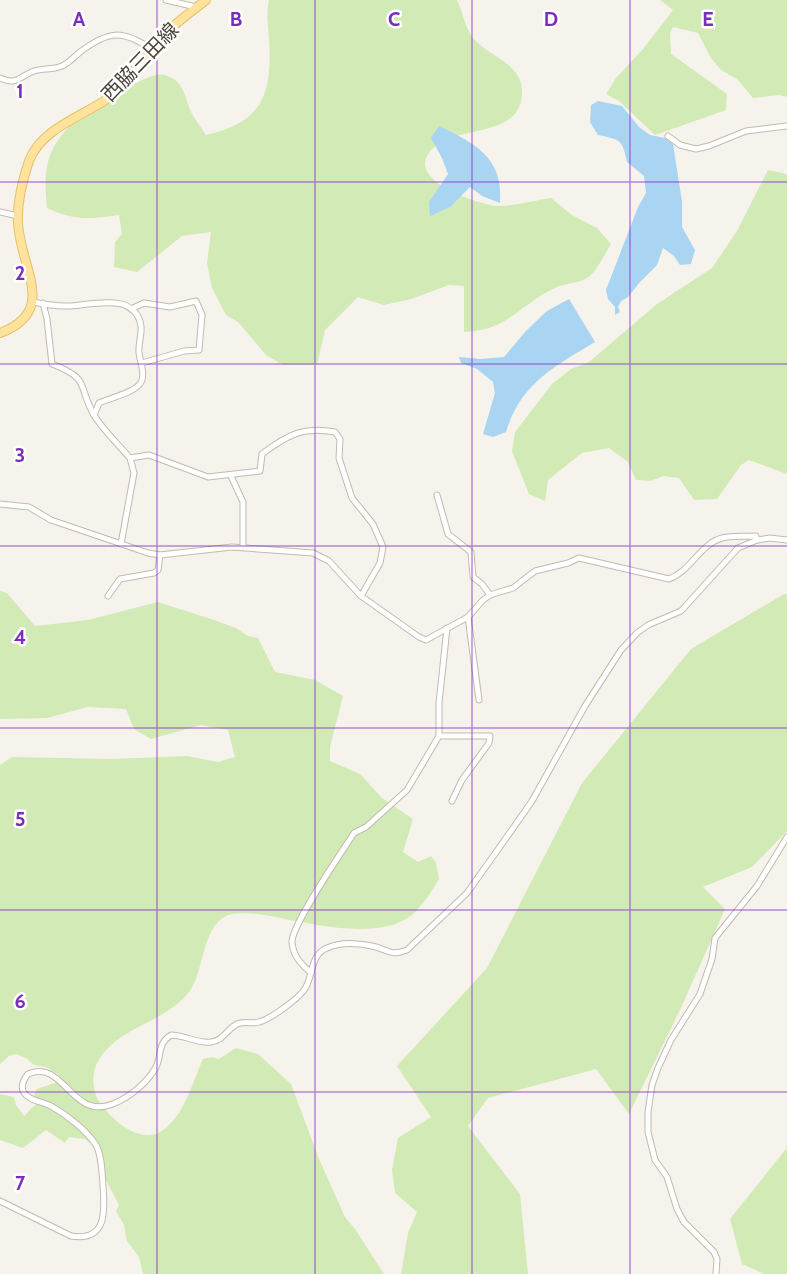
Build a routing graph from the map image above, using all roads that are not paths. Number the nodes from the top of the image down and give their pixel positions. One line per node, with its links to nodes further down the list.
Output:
1 (166, 0): 3 (street)
2 (206, 0): 3 (main road, 西脇三田線)
3 (198, 7): 4 (main road, 西脇三田線)
4 (150, 49): 5 (street); 9 (main road, 西脇三田線)
5 (0, 78)
6 (787, 126): 7 (street)
7 (668, 136)
8 (0, 212): 9 (street)
9 (18, 216): 10 (main road, 西脇三田線)
10 (33, 302): 11 (street); 13 (main road)
11 (43, 303): 12 (street); 15 (street)
12 (131, 309): 14 (street); 14 (street)
13 (0, 333)
14 (142, 363): 15 (street)
15 (94, 415): 16 (street)
16 (130, 458): 17 (street); 22 (street)
17 (231, 476): 23 (street); 27 (street)
18 (437, 495): 25 (street)
19 (0, 504): 22 (street)
20 (757, 540): 21 (street); 25 (street); 34 (street)
21 (787, 540)
22 (121, 544): 24 (street)
23 (243, 547): 24 (street); 27 (street)
24 (160, 555): 26 (street)
25 (490, 595): 28 (street)
26 (108, 596)
27 (361, 596): 29 (street)
28 (468, 617): 29 (street); 30 (street)
29 (447, 628): 31 (street)
30 (479, 700)
31 (439, 736): 32 (street); 34 (street)
32 (452, 801)
33 (787, 837): 36 (street)
34 (311, 973): 35 (street)
35 (0, 1201)
36 (716, 1274)

